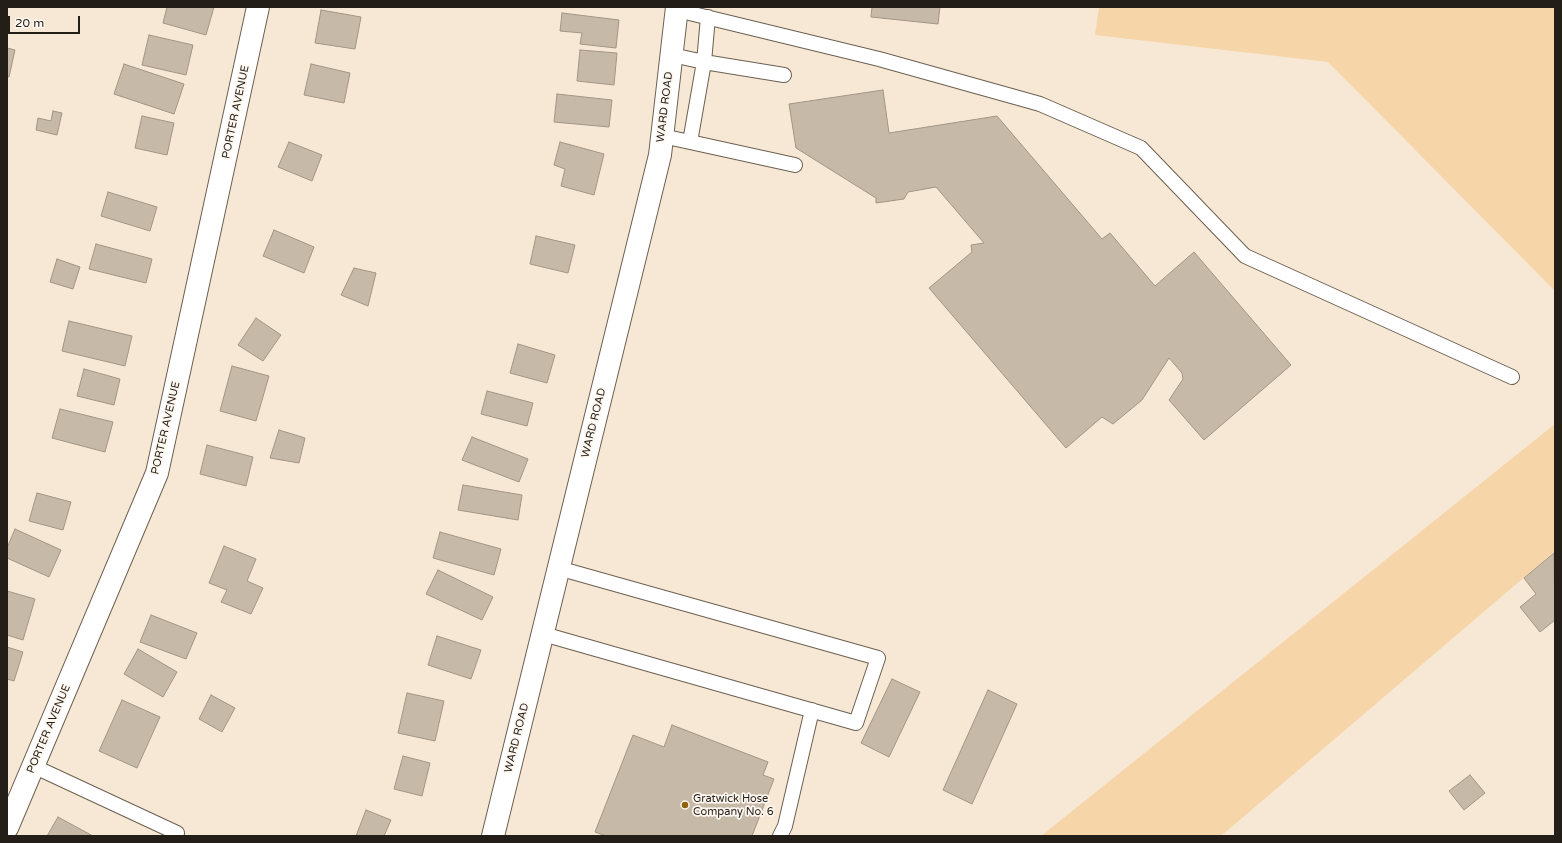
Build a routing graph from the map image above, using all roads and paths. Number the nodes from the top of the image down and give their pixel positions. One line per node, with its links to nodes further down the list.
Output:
1 (258, 7): 14 (street, PORTER AVENUE)
2 (677, 8): 3 (lane); 4 (street, WARD ROAD)
3 (708, 17): 5 (lane); 10 (lane)
4 (672, 55): 5 (lane); 7 (street, WARD ROAD)
5 (704, 62): 6 (lane); 8 (lane)
6 (784, 75)
7 (662, 136): 8 (lane); 11 (street, WARD ROAD)
8 (690, 142): 9 (lane)
9 (795, 165)
10 (1512, 377)
11 (558, 568): 12 (street, WARD ROAD); 13 (lane)
12 (543, 634): 13 (lane); 17 (street, WARD ROAD)
13 (812, 710): 18 (lane)
14 (33, 766): 15 (street, PORTER AVENUE); 16 (lane)
15 (7, 828)
16 (177, 832)
17 (493, 836)
18 (780, 836)

